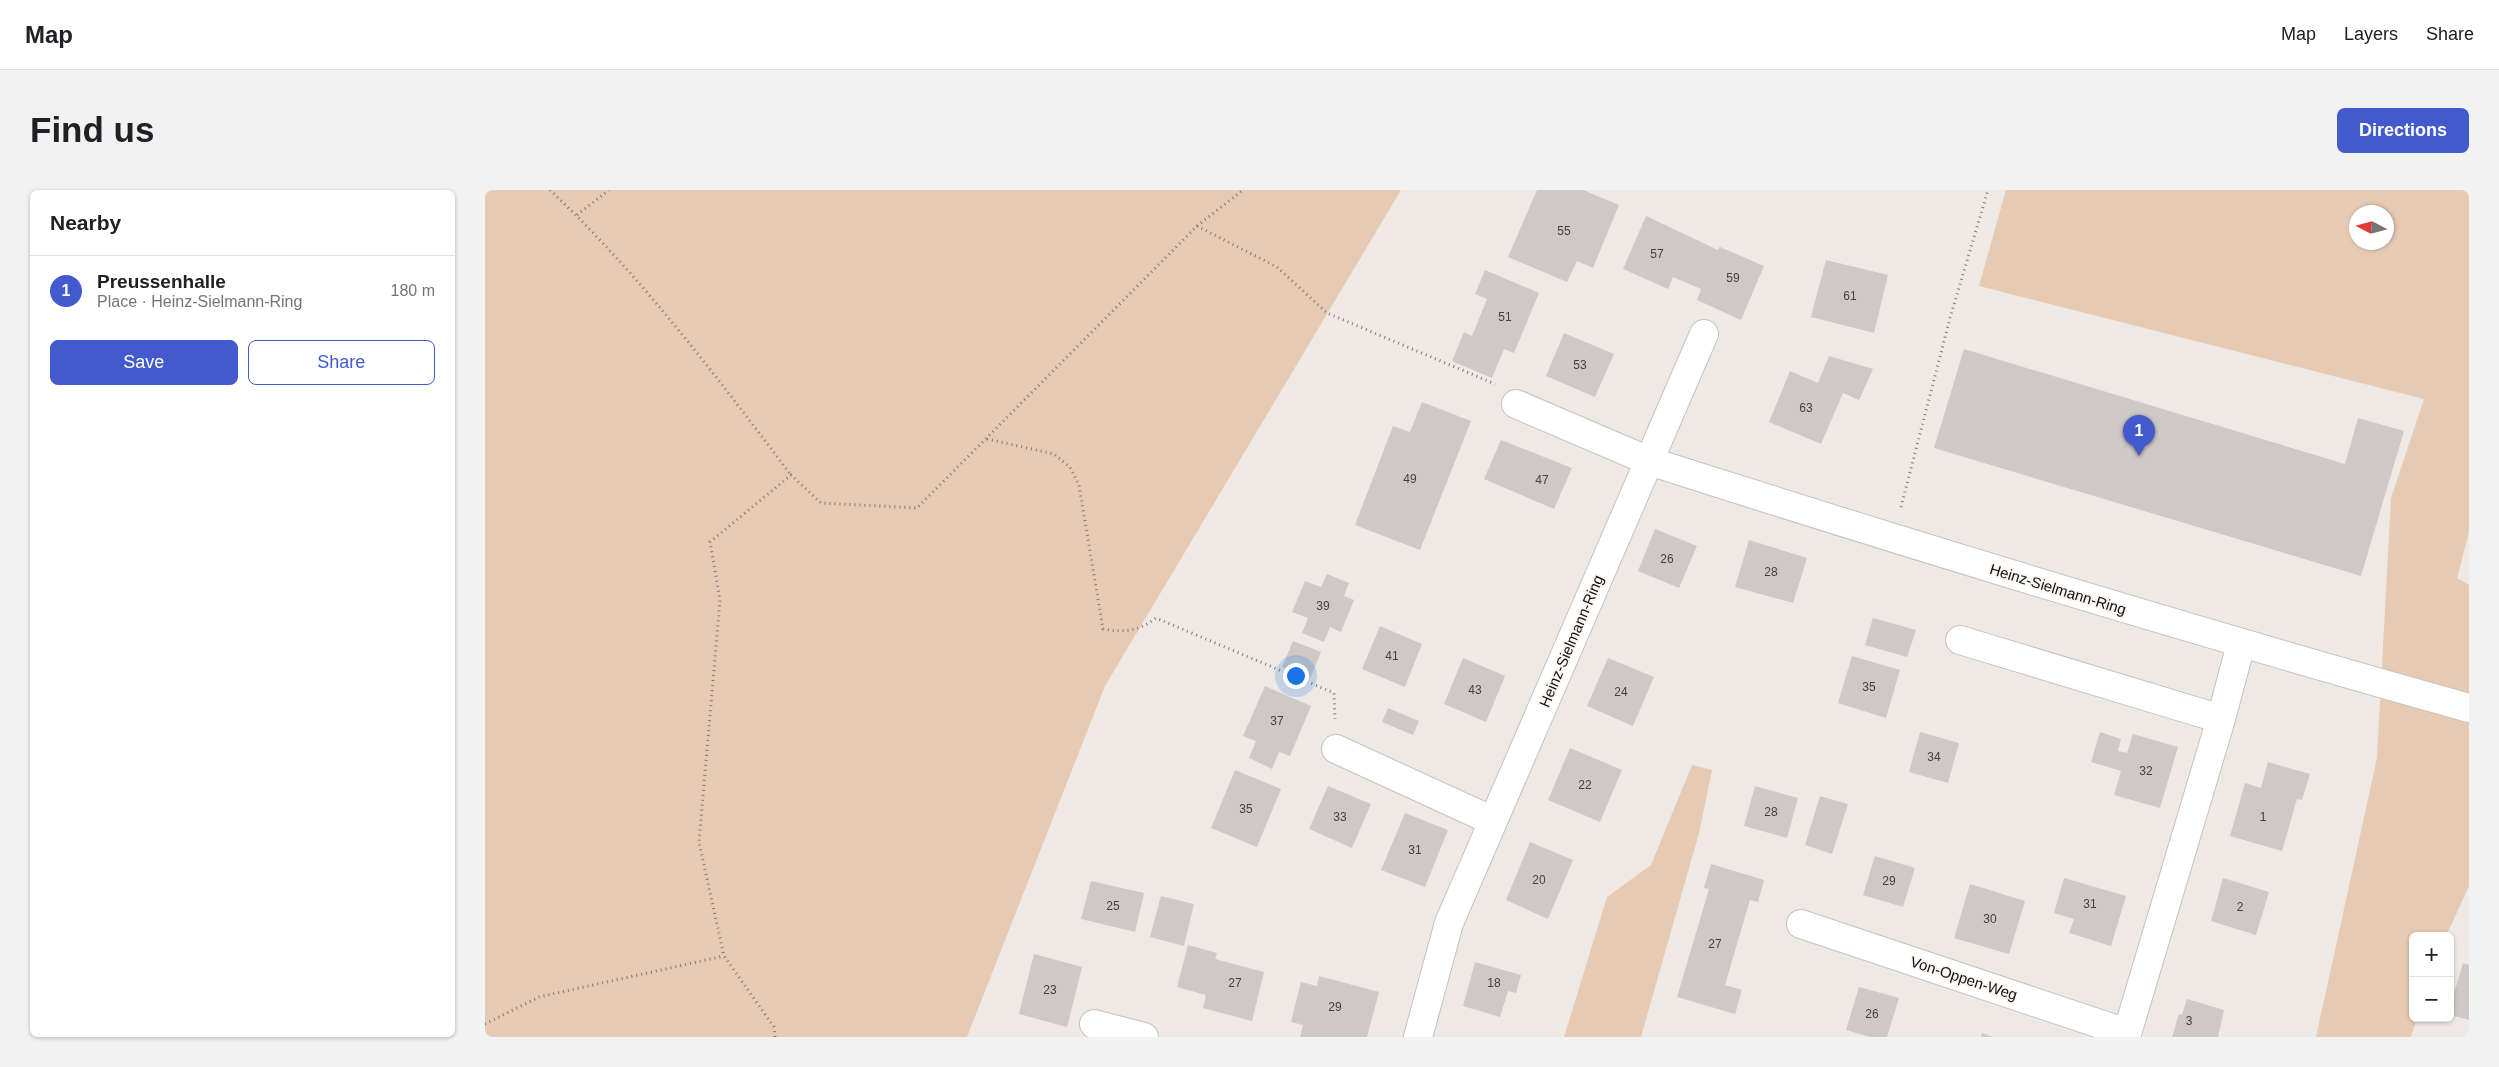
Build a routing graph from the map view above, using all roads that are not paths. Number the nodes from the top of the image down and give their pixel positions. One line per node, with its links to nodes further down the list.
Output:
1 (1705, 334): 3 (street, Heinz-Sielmann-Ring)
2 (1516, 404): 3 (street, Heinz-Sielmann-Ring)
3 (1649, 461): 5 (street, Heinz-Sielmann-Ring); 9 (street, Heinz-Sielmann-Ring)
4 (1959, 640): 7 (street)
5 (2241, 644): 6 (street, Heinz-Sielmann-Ring); 7 (street, Von-Oppen-Weg)
6 (2469, 708)
7 (2221, 719): 12 (street, Von-Oppen-Weg)
8 (1336, 749): 9 (street)
9 (1493, 821): 14 (street, Heinz-Sielmann-Ring)
10 (1801, 924): 12 (street, Von-Oppen-Weg)
11 (1093, 1024): 13 (street)
12 (2127, 1035)
13 (1144, 1037)
14 (1418, 1037)

